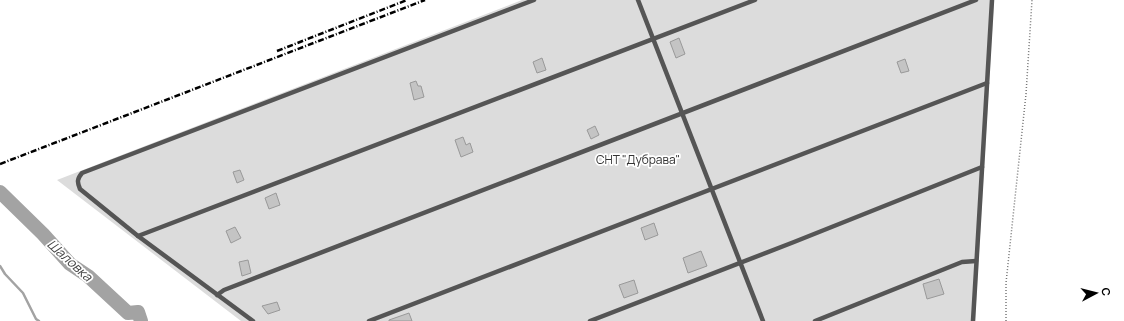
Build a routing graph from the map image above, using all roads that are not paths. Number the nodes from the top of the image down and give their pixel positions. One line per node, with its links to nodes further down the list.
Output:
1 (534, 0): 11 (lane)
2 (638, 0): 6 (lane)
3 (755, 0): 6 (lane)
4 (976, 0): 8 (lane)
5 (992, 0): 7 (lane)
6 (654, 40): 8 (lane); 11 (lane)
7 (987, 83): 9 (lane); 10 (lane)
8 (682, 114): 10 (lane); 14 (lane)
9 (982, 167): 12 (lane); 13 (lane)
10 (711, 188): 13 (lane); 16 (lane)
11 (138, 236): 14 (lane)
12 (976, 261): 19 (lane); 20 (lane)
13 (740, 263): 17 (lane); 18 (lane)
14 (217, 295): 15 (lane)
15 (253, 321)
16 (369, 321)
17 (590, 321)
18 (763, 321)
19 (815, 321)
20 (973, 321)

